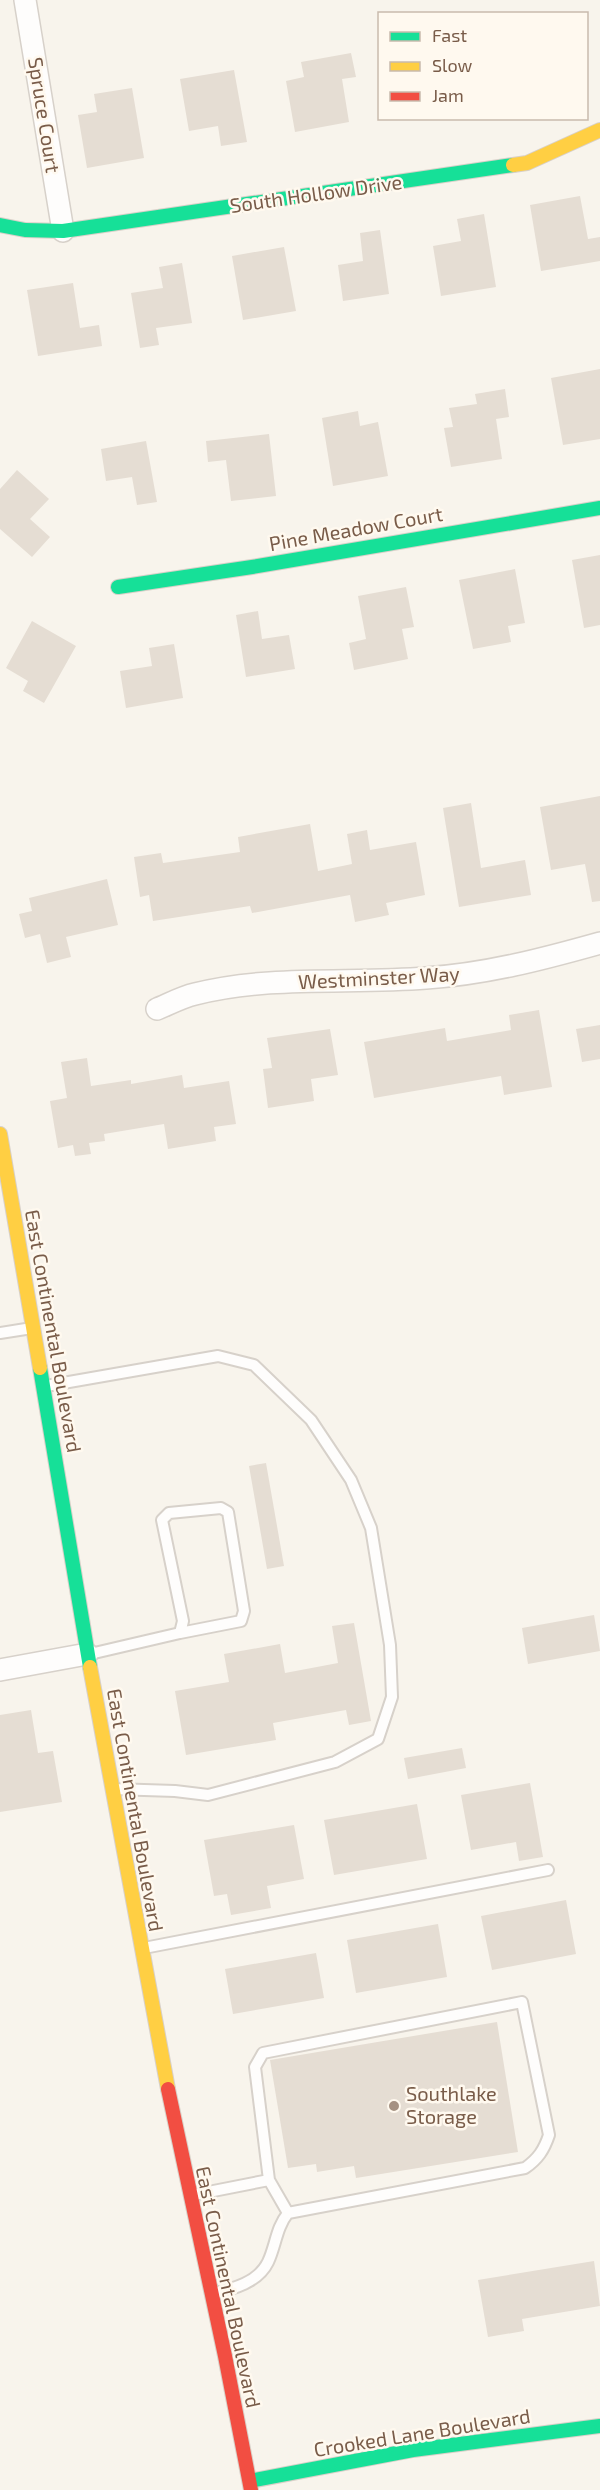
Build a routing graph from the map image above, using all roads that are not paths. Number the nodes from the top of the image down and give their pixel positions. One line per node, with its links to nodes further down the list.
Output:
1 (25, 0): 5 (street, Spruce Court)
2 (600, 130): 5 (street, South Hollow Drive)
3 (0, 225): 4 (street, South Hollow Drive)
4 (25, 230): 5 (street, South Hollow Drive); 6 (street, South Hollow Drive)
5 (63, 231)
6 (0, 239)
7 (600, 508): 8 (street, Pine Meadow Court)
8 (118, 587)
9 (600, 943): 10 (street, Westminster Way)
10 (157, 1009)
11 (0, 1134): 12 (street, East Continental Boulevard)
12 (3, 1165): 13 (street, East Continental Boulevard)
13 (33, 1328): 14 (lane); 15 (street, East Continental Boulevard)
14 (0, 1334)
15 (43, 1386): 17 (street, East Continental Boulevard); 19 (lane)
16 (180, 1634): 16 (lane); 17 (lane)
17 (87, 1654): 18 (street); 19 (street, East Continental Boulevard)
18 (0, 1670)
19 (111, 1789): 21 (street, East Continental Boulevard)
20 (548, 1870): 21 (lane)
21 (141, 1949): 23 (street, East Continental Boulevard)
22 (269, 2181): 23 (lane); 24 (lane); 24 (lane)
23 (189, 2195): 25 (street, East Continental Boulevard)
24 (288, 2213): 25 (lane)
25 (212, 2294): 27 (street, East Continental Boulevard)
26 (600, 2426): 27 (street, Crooked Lane Boulevard)
27 (250, 2486)

